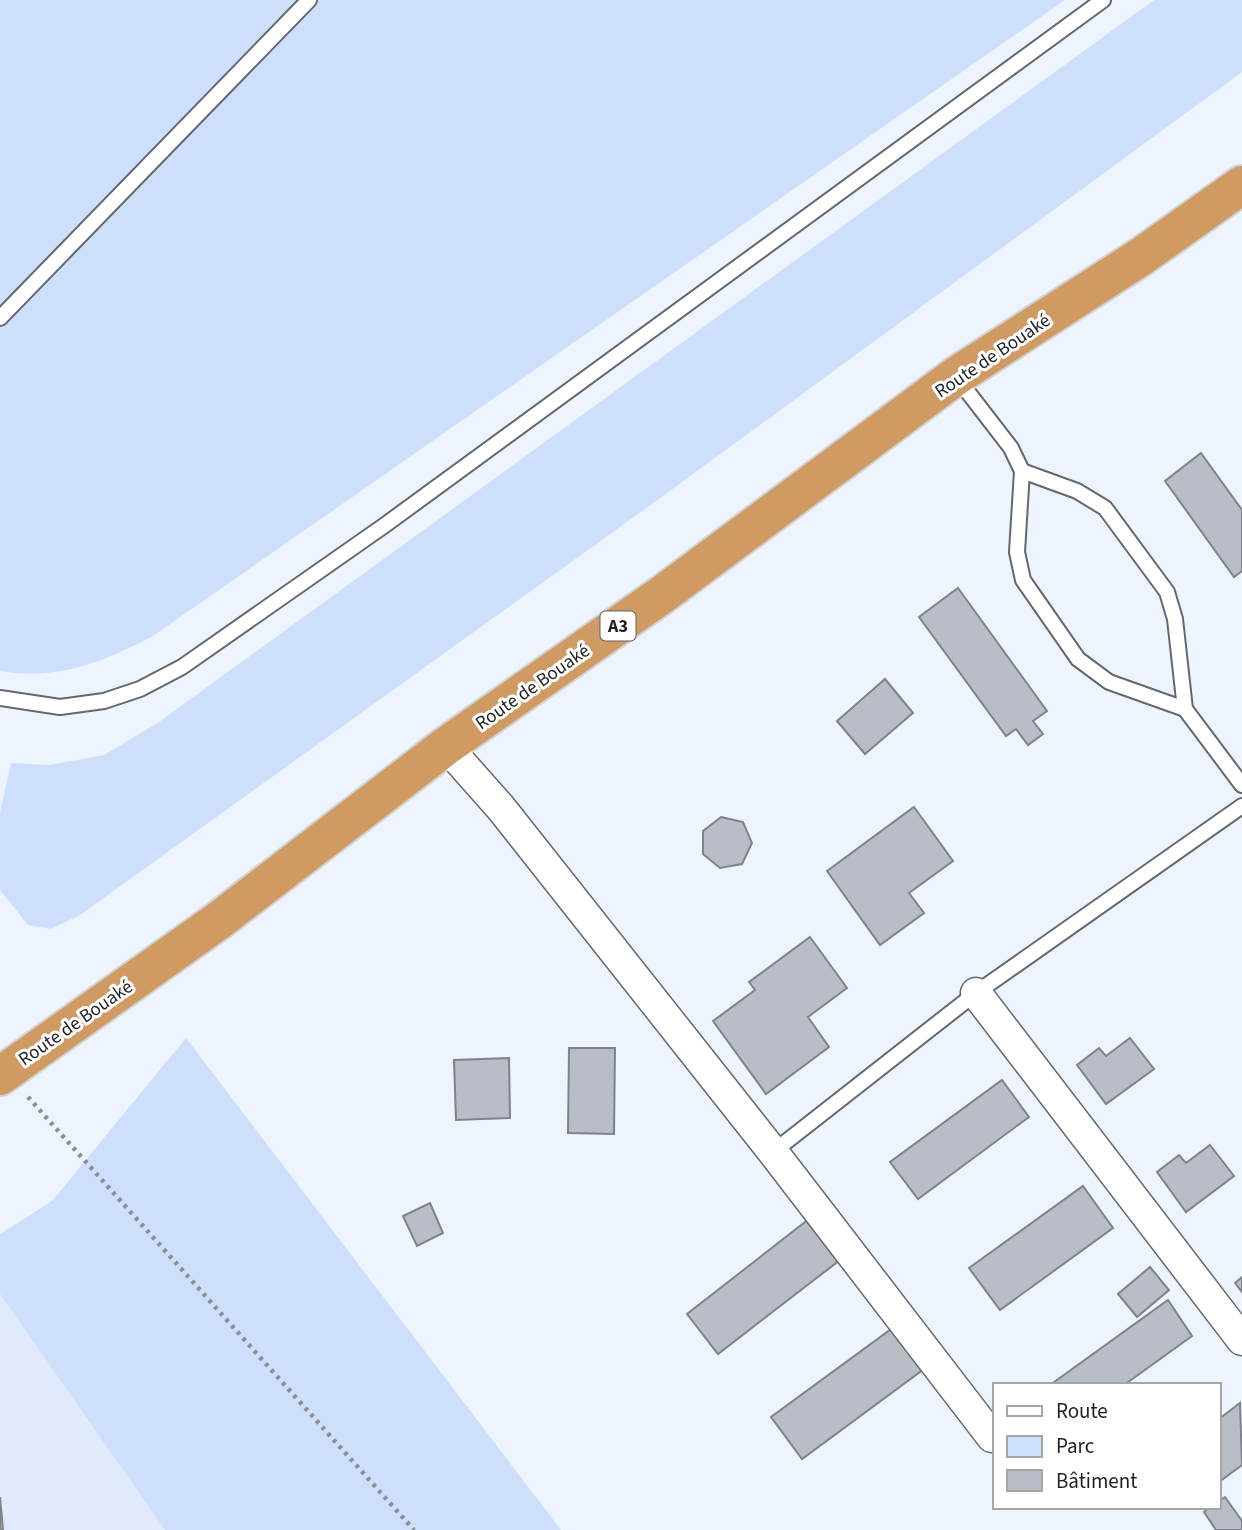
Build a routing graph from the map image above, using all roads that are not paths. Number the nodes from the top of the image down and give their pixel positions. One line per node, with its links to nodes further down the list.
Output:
1 (309, 0): 4 (lane)
2 (1103, 0): 7 (lane)
3 (1242, 185): 5 (highway, Route de Bouaké / A3)
4 (0, 318)
5 (956, 376): 6 (lane); 9 (highway, Route de Bouaké / A3)
6 (1022, 471): 8 (lane); 8 (lane)
7 (0, 698)
8 (1185, 709): 10 (lane)
9 (446, 746): 13 (highway, Route de Bouaké / A3); 14 (street)
10 (1242, 785)
11 (1242, 806): 12 (lane)
12 (976, 993): 14 (lane); 15 (street)
13 (2, 1071)
14 (773, 1152): 16 (street)
15 (1242, 1340)
16 (992, 1437)

